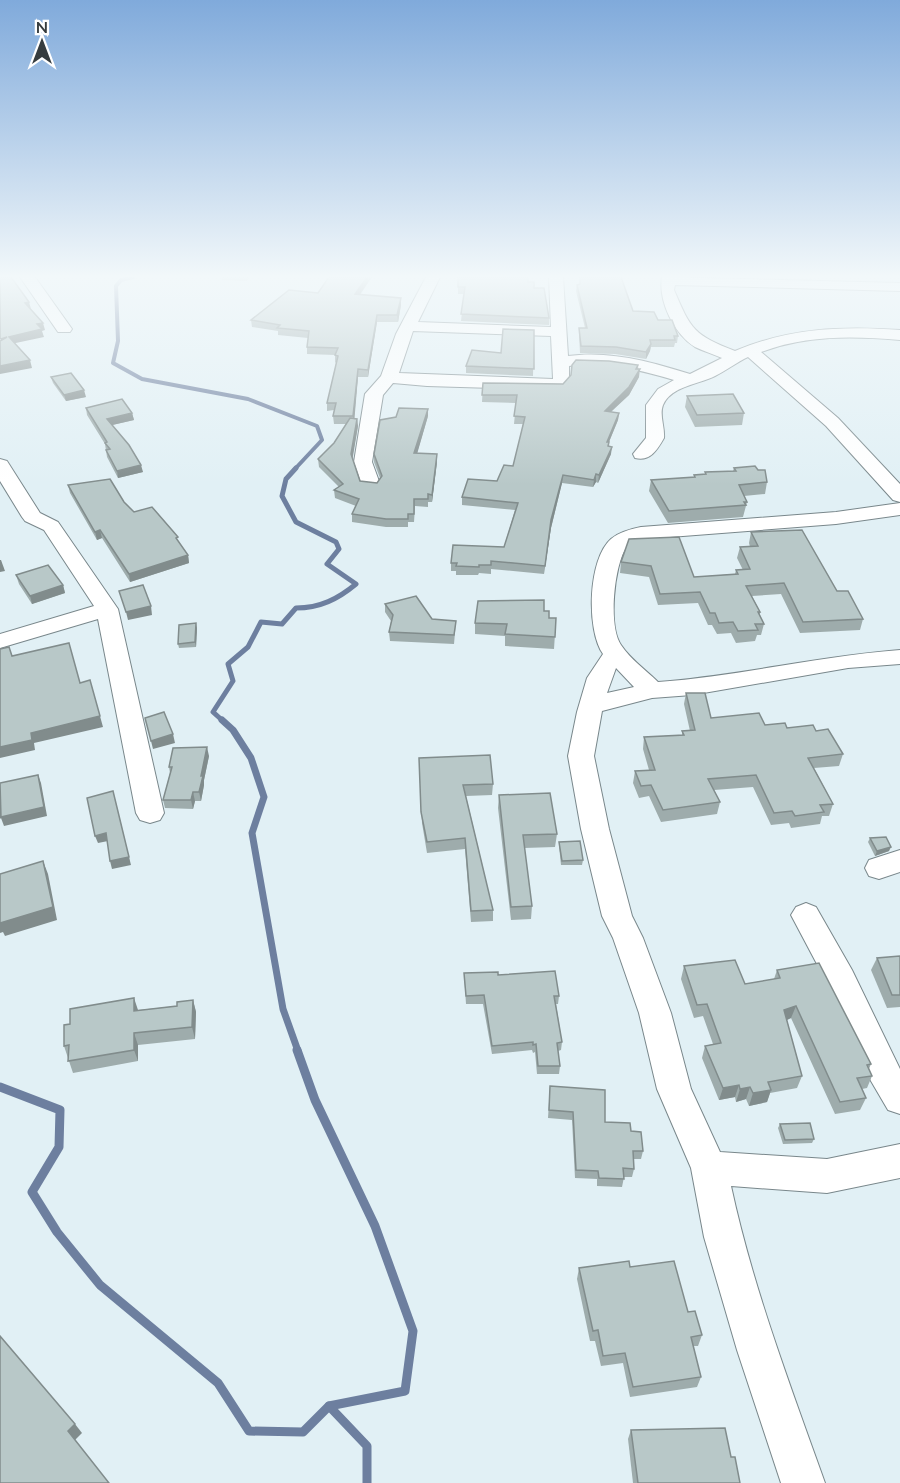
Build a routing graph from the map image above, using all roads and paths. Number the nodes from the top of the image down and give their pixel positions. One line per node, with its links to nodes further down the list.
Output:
1 (400, 346): 7 (street)
2 (559, 346): 6 (street)
3 (713, 346): 5 (street)
4 (768, 346): 5 (street)
5 (743, 354): 8 (street); 12 (street)
6 (559, 356): 7 (street); 8 (street)
7 (389, 377): 11 (street)
8 (689, 379): 9 (street)
9 (642, 454)
10 (0, 465): 14 (street)
11 (370, 484)
12 (900, 496)
13 (900, 509): 16 (street)
14 (108, 609): 15 (street); 20 (street)
15 (0, 641)
16 (615, 654): 18 (street); 19 (street)
17 (900, 657): 18 (street)
18 (652, 690): 19 (street)
19 (593, 705): 24 (street)
20 (150, 813)
21 (806, 915): 22 (street)
22 (900, 1099)
23 (900, 1161): 24 (street)
24 (709, 1168): 25 (street)
25 (803, 1483)

